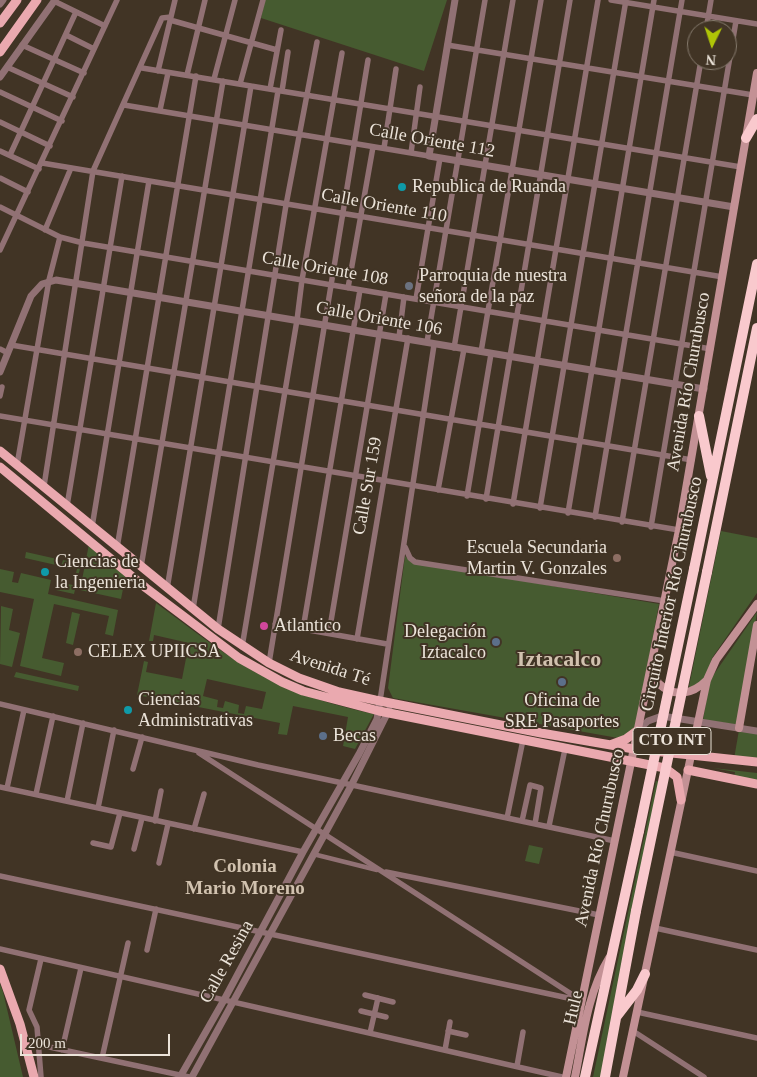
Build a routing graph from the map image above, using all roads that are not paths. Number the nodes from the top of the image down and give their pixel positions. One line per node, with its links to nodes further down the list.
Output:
1 (3, 0): 21 (street)
2 (17, 0): 30 (main road)
3 (37, 0): 44 (main road)
4 (54, 0): 23 (street); 39 (street)
5 (175, 0): 26 (street)
6 (205, 0): 33 (street)
7 (235, 0): 36 (street)
8 (263, 0): 38 (street)
9 (455, 0): 40 (street)
10 (485, 0): 43 (street)
11 (513, 0): 47 (street)
12 (542, 0): 50 (street)
13 (570, 0): 51 (street)
14 (598, 0): 55 (street)
15 (611, 0): 20 (street)
16 (654, 0): 22 (street)
17 (682, 0): 24 (street)
18 (711, 0): 25 (street)
19 (115, 1): 32 (street)
20 (626, 1): 22 (street); 61 (street)
21 (0, 4)
22 (653, 7): 24 (street); 66 (street)
23 (76, 12): 32 (street); 35 (street)
24 (680, 12): 25 (street); 69 (street)
25 (708, 17): 27 (street); 28 (street)
26 (170, 18): 33 (street); 53 (street); 58 (street)
27 (708, 20)
28 (729, 20)
29 (737, 21): 31 (street)
30 (0, 24)
31 (757, 24)
32 (105, 26): 41 (street)
33 (197, 28): 36 (street); 63 (street)
34 (281, 30): 42 (street)
35 (66, 36): 41 (street); 48 (street)
36 (225, 36): 38 (street); 67 (street)
37 (317, 42): 79 (street)
38 (252, 43): 42 (street); 71 (street)
39 (22, 45): 48 (street); 52 (street)
40 (447, 45): 43 (street); 89 (street)
41 (94, 49): 59 (street)
42 (277, 50): 75 (street)
43 (476, 50): 47 (street); 93 (street)
44 (0, 52)
45 (288, 52): 76 (street)
46 (342, 54): 82 (street)
47 (504, 55): 50 (street); 97 (street)
48 (54, 60): 59 (street); 70 (street)
49 (368, 60): 83 (street)
50 (531, 60): 51 (street); 99 (street)
51 (559, 64): 55 (street); 102 (street)
52 (7, 67): 65 (street); 70 (street)
53 (142, 68): 58 (street); 84 (street)
54 (396, 69): 86 (street)
55 (586, 69): 61 (street); 105 (street)
56 (699, 70): 74 (street)
57 (728, 70): 77 (street)
58 (158, 72): 60 (street)
59 (84, 73): 81 (street)
60 (168, 73): 63 (street); 87 (street)
61 (614, 73): 66 (street); 107 (street)
62 (757, 73): 80 (main road, Avenida Río Churubusco / CTO INT)
63 (187, 75): 64 (street)
64 (196, 76): 67 (street); 90 (street)
65 (0, 77)
66 (641, 78): 69 (street); 111 (street)
67 (214, 79): 68 (street)
68 (223, 81): 71 (street); 92 (street)
69 (668, 82): 74 (street); 114 (street)
70 (43, 84): 81 (street); 85 (street)
71 (240, 84): 72 (street)
72 (251, 86): 75 (street); 96 (street)
73 (420, 87): 88 (street)
74 (696, 87): 77 (street); 118 (street)
75 (270, 89): 76 (street)
76 (280, 91): 79 (street); 98 (street)
77 (724, 91): 80 (street); 120 (street)
78 (0, 92): 85 (street)
79 (308, 94): 82 (street); 101 (street)
80 (753, 95): 103 (main road, Avenida Río Churubusco / CTO INT)
81 (72, 97): 94 (street)
82 (334, 99): 83 (street); 104 (street)
83 (361, 103): 86 (street); 106 (street)
84 (124, 105): 87 (street, Calle Oriente 112); 126 (street)
85 (32, 108): 94 (street); 100 (street)
86 (390, 108): 88 (street); 110 (street)
87 (160, 110): 90 (street, Calle Oriente 112)
88 (417, 112): 89 (street); 113 (street)
89 (436, 115): 93 (street); 116 (street)
90 (189, 116): 92 (street, Calle Oriente 112); 133 (street)
91 (757, 119): 103 (highway)
92 (217, 120): 96 (street, Calle Oriente 112); 135 (street)
93 (465, 120): 97 (street); 119 (street)
94 (62, 121): 108 (street)
95 (0, 122): 100 (street)
96 (244, 125): 98 (street, Calle Oriente 112); 138 (street)
97 (492, 125): 99 (street); 121 (street)
98 (272, 130): 101 (street, Calle Oriente 112); 140 (street)
99 (519, 130): 102 (street); 125 (street)
100 (21, 131): 108 (street); 115 (street)
101 (299, 134): 104 (street, Calle Oriente 112); 142 (street)
102 (547, 134): 105 (street); 127 (street)
103 (746, 138): 123 (main road, Avenida Río Churubusco / CTO INT)
104 (327, 139): 106 (street, Calle Oriente 112); 145 (street)
105 (574, 139): 107 (street); 130 (street)
106 (353, 143): 109 (street, Calle Oriente 112); 146 (street)
107 (601, 144): 111 (street); 132 (street)
108 (50, 146): 122 (street)
109 (373, 147): 110 (street, Calle Oriente 112); 148 (street)
110 (384, 148): 113 (street, Calle Oriente 112)
111 (629, 148): 114 (street); 134 (street)
112 (0, 151): 115 (street, Calle Oriente 110)
113 (412, 153): 116 (street, Calle Oriente 112)
114 (656, 153): 118 (street); 137 (street)
115 (10, 155): 122 (street, Calle Oriente 110)
116 (430, 156): 117 (street, Calle Oriente 112)
117 (440, 158): 119 (street, Calle Oriente 112); 149 (street)
118 (684, 158): 120 (street); 139 (street)
119 (458, 161): 121 (street, Calle Oriente 112); 151 (street)
120 (711, 162): 123 (street); 141 (street)
121 (486, 165): 125 (street, Calle Oriente 112); 152 (street)
122 (40, 166): 124 (street, Calle Oriente 110); 136 (street)
123 (741, 166): 144 (main road, Avenida Río Churubusco / CTO INT)
124 (71, 168): 126 (street, Calle Oriente 110); 150 (street)
125 (513, 170): 127 (street, Calle Oriente 112); 154 (street)
126 (93, 172): 128 (street, Calle Oriente 110); 155 (street)
127 (540, 175): 130 (street, Calle Oriente 112); 156 (street)
128 (122, 176): 131 (street, Calle Oriente 110); 157 (street)
129 (0, 178): 136 (street)
130 (568, 180): 132 (street, Calle Oriente 112); 159 (street)
131 (149, 181): 133 (street, Calle Oriente 110); 160 (street)
132 (595, 184): 134 (street, Calle Oriente 112); 161 (street)
133 (176, 186): 135 (street, Calle Oriente 110); 162 (street)
134 (623, 188): 137 (street, Calle Oriente 112); 163 (street)
135 (204, 191): 138 (street, Calle Oriente 110); 164 (street)
136 (28, 192): 147 (street)
137 (649, 193): 139 (street, Calle Oriente 112); 165 (street)
138 (232, 195): 140 (street, Calle Oriente 110); 167 (street)
139 (676, 198): 141 (street, Calle Oriente 112); 168 (street)
140 (259, 200): 142 (street, Calle Oriente 110); 169 (street)
141 (705, 202): 144 (street, Calle Oriente 112); 170 (street)
142 (286, 205): 145 (street, Calle Oriente 110); 171 (street)
143 (0, 207): 147 (street, Calle Oriente 108)
144 (734, 207): 172 (main road, Avenida Río Churubusco / CTO INT)
145 (315, 209): 146 (street, Calle Oriente 110); 174 (street)
146 (342, 213): 148 (street, Calle Oriente 110); 176 (street)
147 (17, 216): 150 (street, Calle Oriente 108); 158 (street)
148 (361, 216): 149 (street, Calle Oriente 110); 178 (street)
149 (428, 228): 151 (street, Calle Oriente 110); 184 (street)
150 (45, 230): 153 (street, Calle Oriente 108)
151 (446, 231): 152 (street, Calle Oriente 110); 186 (street)
152 (473, 236): 154 (street, Calle Oriente 110); 188 (street)
153 (60, 237): 155 (street, Calle Oriente 108); 173 (street)
154 (501, 241): 156 (street, Calle Oriente 110); 190 (street)
155 (83, 243): 157 (street, Calle Oriente 108); 175 (street)
156 (528, 246): 159 (street, Calle Oriente 110); 192 (street)
157 (110, 247): 160 (street, Calle Oriente 108); 177 (street)
158 (0, 250)
159 (555, 250): 161 (street, Calle Oriente 110); 194 (street)
160 (138, 252): 162 (street, Calle Oriente 108); 180 (street)
161 (583, 255): 163 (street, Calle Oriente 110); 196 (street)
162 (165, 257): 164 (street, Calle Oriente 108); 182 (street)
163 (610, 260): 165 (street, Calle Oriente 110); 199 (street)
164 (192, 262): 167 (street, Calle Oriente 108); 185 (street)
165 (638, 264): 168 (street, Calle Oriente 110); 201 (street)
166 (757, 264): 271 (highway, Circuito Interior Río Churubusco / CTO INT)
167 (220, 266): 169 (street, Calle Oriente 108); 187 (street)
168 (665, 268): 170 (street, Calle Oriente 110); 204 (street)
169 (248, 271): 171 (street, Calle Oriente 108); 189 (street)
170 (693, 273): 172 (street, Calle Oriente 110); 206 (street)
171 (274, 275): 174 (street, Calle Oriente 108); 191 (street)
172 (722, 277): 212 (main road, Avenida Río Churubusco / CTO INT)
173 (49, 280): 175 (street, Calle Oriente 106); 207 (street); 213 (street)
174 (302, 280): 176 (street, Calle Oriente 108); 193 (street)
175 (77, 283): 177 (street, Calle Oriente 106); 217 (street)
176 (330, 285): 178 (street, Calle Oriente 108); 195 (street)
177 (104, 288): 180 (street, Calle Oriente 106); 219 (street)
178 (348, 288): 179 (street, Calle Oriente 108)
179 (360, 290): 181 (street, Calle Oriente 108); 198 (street)
180 (131, 292): 182 (street, Calle Oriente 106); 221 (street)
181 (386, 294): 183 (street, Calle Oriente 108); 200 (street)
182 (158, 296): 185 (street, Calle Oriente 106); 223 (street)
183 (404, 297): 184 (street, Calle Oriente 108); 202 (street)
184 (416, 299): 186 (street, Calle Oriente 108)
185 (186, 302): 187 (street, Calle Oriente 106); 226 (street)
186 (434, 302): 188 (street, Calle Oriente 108); 205 (street)
187 (214, 306): 189 (street, Calle Oriente 106); 228 (street)
188 (461, 307): 190 (street, Calle Oriente 108); 209 (street)
189 (242, 311): 191 (street, Calle Oriente 106); 230 (street)
190 (489, 312): 192 (street, Calle Oriente 108); 214 (street)
191 (269, 316): 193 (street, Calle Oriente 106); 233 (street)
192 (516, 316): 194 (street, Calle Oriente 108); 218 (street)
193 (297, 320): 195 (street, Calle Oriente 106); 235 (street)
194 (544, 321): 196 (street, Calle Oriente 108); 220 (street)
195 (324, 325): 198 (street, Calle Oriente 106); 237 (street)
196 (570, 326): 199 (street, Calle Oriente 108); 222 (street)
197 (757, 328): 384 (highway, Circuito Interior Río Churubusco / CTO INT, bridge)
198 (353, 329): 200 (street, Calle Oriente 106); 238 (street)
199 (598, 330): 201 (street, Calle Oriente 108); 224 (street)
200 (380, 333): 202 (street, Calle Oriente 106); 239 (street)
201 (626, 335): 204 (street, Calle Oriente 108); 227 (street)
202 (399, 337): 203 (street, Calle Oriente 106)
203 (408, 338): 205 (street, Calle Oriente 106); 240 (street, Calle Sur 159)
204 (653, 339): 206 (street, Calle Oriente 108); 229 (street)
205 (427, 342): 208 (street, Calle Oriente 106)
206 (681, 344): 212 (street, Calle Oriente 108); 231 (street)
207 (11, 345): 213 (street); 215 (street)
208 (434, 345): 209 (street, Calle Oriente 106); 241 (street)
209 (454, 348): 211 (street, Calle Oriente 106)
210 (0, 349): 215 (street)
211 (464, 349): 214 (street, Calle Oriente 106); 244 (street)
212 (711, 349): 234 (main road, Avenida Río Churubusco / CTO INT)
213 (37, 350): 217 (street); 245 (street)
214 (481, 352): 216 (street, Calle Oriente 106)
215 (8, 353): 225 (street)
216 (491, 354): 218 (street, Calle Oriente 106); 246 (street)
217 (64, 355): 219 (street); 247 (street)
218 (509, 357): 220 (street, Calle Oriente 106); 248 (street)
219 (92, 359): 221 (street); 249 (street)
220 (537, 362): 222 (street, Calle Oriente 106); 250 (street)
221 (119, 364): 223 (street); 251 (street)
222 (564, 366): 224 (street, Calle Oriente 106); 252 (street)
223 (146, 368): 226 (street); 253 (street)
224 (591, 371): 227 (street, Calle Oriente 106); 254 (street)
225 (0, 372)
226 (174, 373): 228 (street); 255 (street)
227 (618, 376): 229 (street, Calle Oriente 106); 256 (street)
228 (202, 378): 230 (street); 257 (street)
229 (646, 380): 231 (street, Calle Oriente 106); 258 (street)
230 (231, 383): 233 (street); 260 (street)
231 (674, 384): 234 (street, Calle Oriente 106); 261 (street)
232 (2, 386): 236 (street)
233 (258, 387): 235 (street); 262 (street)
234 (704, 389): 243 (main road, Avenida Río Churubusco / CTO INT)
235 (285, 392): 237 (street); 264 (street)
236 (0, 396)
237 (314, 396): 238 (street); 267 (street)
238 (341, 401): 239 (street); 268 (street)
239 (368, 405): 240 (street); 269 (street)
240 (396, 410): 241 (street); 270 (street, Calle Sur 159)
241 (423, 415): 244 (street); 272 (street)
242 (0, 416): 245 (street)
243 (699, 416): 263 (main road, Avenida Río Churubusco / CTO INT); 271 (highway)
244 (450, 419): 246 (street); 274 (street)
245 (24, 420): 247 (street); 265 (street)
246 (479, 424): 248 (street); 275 (street)
247 (52, 426): 249 (street); 273 (street)
248 (498, 428): 250 (street); 276 (street)
249 (80, 430): 251 (street); 278 (street)
250 (525, 432): 252 (street); 277 (street)
251 (107, 434): 253 (street); 283 (street)
252 (553, 436): 254 (street); 279 (street)
253 (134, 438): 255 (street); 287 (street)
254 (579, 441): 256 (street); 280 (street)
255 (162, 443): 257 (street); 288 (street)
256 (607, 446): 258 (street); 281 (street)
257 (190, 448): 260 (street); 289 (street)
258 (634, 450): 261 (street); 282 (street)
259 (0, 451): 265 (main road, Avenida Té)
260 (219, 453): 262 (street); 292 (street)
261 (662, 455): 263 (street); 284 (street)
262 (246, 457): 264 (street); 295 (street)
263 (692, 460): 285 (main road, Avenida Río Churubusco / CTO INT)
264 (274, 462): 267 (street); 300 (street)
265 (17, 465): 273 (main road, Avenida Té)
266 (0, 467): 306 (main road, Avenida Té)
267 (302, 467): 268 (street); 293 (street)
268 (329, 471): 269 (street); 296 (street)
269 (356, 476): 270 (street); 297 (street)
270 (384, 480): 272 (street); 298 (street, Calle Sur 159)
271 (712, 483): 367 (highway, Circuito Interior Río Churubusco / CTO INT, bridge)
272 (412, 485): 274 (street); 286 (street)
273 (44, 486): 278 (main road, Avenida Té)
274 (438, 490): 275 (street)
275 (467, 496): 276 (street)
276 (486, 499): 277 (street)
277 (513, 504): 279 (street)
278 (67, 506): 283 (main road, Avenida Té)
279 (540, 508): 280 (street)
280 (568, 513): 281 (street)
281 (595, 517): 282 (street)
282 (622, 522): 284 (street)
283 (92, 526): 287 (main road, Avenida Té)
284 (651, 526): 285 (street)
285 (679, 530): 290 (main road, Avenida Río Churubusco / CTO INT)
286 (405, 545): 290 (street); 299 (street)
287 (117, 548): 288 (main road, Avenida Té)
288 (141, 567): 289 (main road, Avenida Té)
289 (167, 590): 292 (main road, Avenida Té)
290 (664, 601): 302 (main road, Avenida Río Churubusco / CTO INT)
291 (757, 604): 304 (main road, CTO INT)
292 (193, 609): 295 (main road, Avenida Té)
293 (275, 624): 296 (street); 303 (street)
294 (757, 625): 301 (main road)
295 (218, 629): 300 (main road, Avenida Té)
296 (303, 629): 297 (street)
297 (329, 634): 298 (street)
298 (357, 639): 299 (street)
299 (387, 644): 306 (street)
300 (242, 647): 303 (main road, Avenida Té)
301 (754, 656): 312 (main road)
302 (652, 660): 304 (main road); 314 (main road, Avenida Río Churubusco / CTO INT)
303 (269, 663): 306 (main road, Avenida Té)
304 (707, 680): 310 (main road, CTO INT)
305 (0, 704): 308 (street)
306 (379, 706): 307 (main road, Avenida Té); 327 (street, Calle Resina)
307 (390, 708): 317 (main road, Avenida Té); 318 (main road, Avenida Té); 330 (street, Calle Resina)
308 (24, 710): 309 (street); 331 (street)
309 (53, 716): 311 (street); 333 (street)
310 (698, 721): 312 (street); 314 (street); 322 (main road, CTO INT)
311 (83, 723): 313 (street); 336 (street)
312 (739, 728): 315 (street)
313 (114, 730): 316 (street); 337 (street)
314 (637, 731): 318 (main road); 320 (main road, Avenida Río Churubusco / CTO INT)
315 (757, 732)
316 (142, 737): 321 (street); 325 (street)
317 (523, 740): 319 (main road, Avenida Té); 340 (street)
318 (610, 745): 320 (main road, Avenida Té)
319 (565, 749): 323 (main road, Avenida Té); 345 (street)
320 (634, 750): 322 (main road, Avenida Té); 323 (main road, Avenida Río Churubusco / CTO INT)
321 (195, 751): 327 (street); 347 (street)
322 (691, 754): 324 (main road, Avenida Té); 326 (main road, CTO INT)
323 (631, 762): 335 (main road, Avenida Té); 349 (main road, Avenida Río Churubusco / CTO INT)
324 (757, 762)
325 (133, 769)
326 (688, 770): 328 (main road); 335 (main road, CTO INT)
327 (342, 783): 330 (street); 347 (street, Calle Resina)
328 (757, 784)
329 (0, 786): 331 (street)
330 (351, 786): 340 (street); 348 (street, Calle Resina)
331 (7, 788): 333 (street)
332 (161, 791): 341 (street)
333 (36, 794): 336 (street)
334 (204, 794): 346 (street)
335 (681, 800): 353 (main road, CTO INT)
336 (67, 801): 337 (street)
337 (98, 808): 338 (street)
338 (120, 813): 339 (street); 350 (street)
339 (142, 818): 341 (street); 351 (street)
340 (507, 818): 342 (street)
341 (155, 821): 343 (street)
342 (522, 821): 344 (street); 344 (street)
343 (168, 824): 346 (street); 355 (street)
344 (535, 824): 345 (street)
345 (548, 826): 349 (street)
346 (194, 829): 352 (street)
347 (315, 830): 348 (street); 352 (street, Calle Resina)
348 (323, 835): 354 (street, Calle Resina); 356 (street)
349 (615, 841): 360 (main road, Avenida Río Churubusco / CTO INT)
350 (93, 843)
351 (134, 849)
352 (302, 852): 362 (street, Calle Resina)
353 (670, 852): 357 (street); 361 (main road, CTO INT)
354 (313, 854): 356 (street); 363 (street, Calle Resina)
355 (158, 863)
356 (382, 871): 360 (street); 377 (street)
357 (757, 871)
358 (0, 876): 359 (street)
359 (156, 909): 362 (street); 366 (street)
360 (600, 915): 377 (main road, Avenida Río Churubusco / CTO INT)
361 (655, 928): 368 (street); 372 (main road, CTO INT)
362 (261, 931): 363 (street); 376 (street, Calle Resina)
363 (270, 933): 377 (street); 378 (street, Calle Resina)
364 (128, 943): 373 (street)
365 (0, 949): 369 (street)
366 (147, 950)
367 (614, 950): 403 (main road, Hule / CTO INT); 404 (highway, Circuito Interior Río Churubusco / CTO INT)
368 (757, 950)
369 (41, 959): 370 (street); 392 (street)
370 (81, 968): 373 (street); 393 (street)
371 (0, 969): 398 (main road)
372 (645, 974): 381 (main road, CTO INT); 384 (highway)
373 (120, 977): 376 (street); 395 (street)
374 (365, 995): 375 (street)
375 (378, 998): 379 (street); 382 (street)
376 (224, 1000): 378 (street); 397 (street, Calle Resina)
377 (582, 1001): 402 (main road, Avenida Río Churubusco / CTO INT)
378 (233, 1002): 389 (street); 400 (street, Calle Resina)
379 (393, 1002)
380 (361, 1011): 382 (street)
381 (637, 1012): 386 (main road, CTO INT); 391 (street)
382 (374, 1014): 383 (street); 389 (street)
383 (386, 1017)
384 (616, 1017): 405 (highway, Circuito Interior Río Churubusco / CTO INT)
385 (450, 1022): 387 (street)
386 (633, 1030): 406 (main road, CTO INT); 407 (street)
387 (448, 1032): 390 (street); 394 (street)
388 (523, 1032): 396 (street)
389 (370, 1033): 394 (street)
390 (466, 1035)
391 (757, 1038)
392 (40, 1045): 393 (street); 399 (street)
393 (62, 1050): 395 (street)
394 (444, 1050): 396 (street)
395 (102, 1058): 397 (street)
396 (517, 1066): 401 (street)
397 (183, 1076)
398 (34, 1077)
399 (41, 1077)
400 (192, 1077)
401 (562, 1077)
402 (566, 1077)
403 (575, 1077)
404 (585, 1077)
405 (605, 1077)
406 (623, 1077)
407 (704, 1077)

